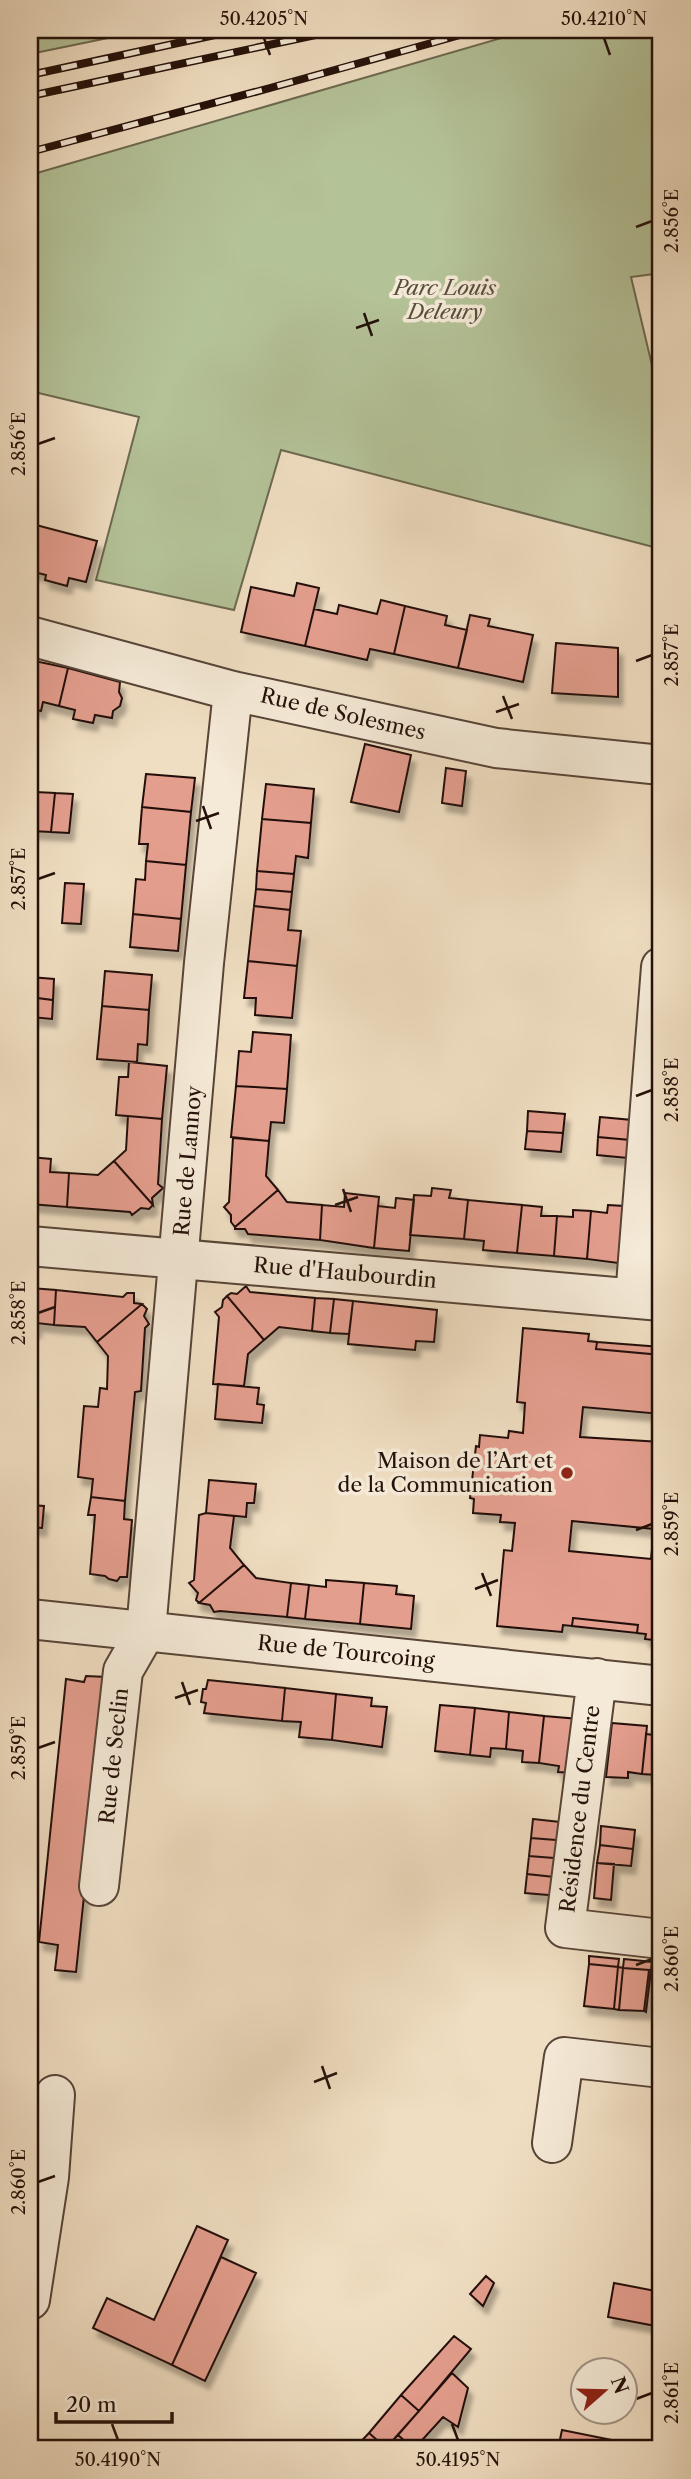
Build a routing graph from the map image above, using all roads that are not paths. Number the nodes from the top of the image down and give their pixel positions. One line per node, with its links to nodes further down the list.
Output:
1 (30, 636): 2 (street, Rue de Solesmes)
2 (233, 691): 3 (street, Rue de Solesmes); 7 (street, Rue de Lannoy)
3 (661, 765)
4 (661, 967): 5 (street)
5 (657, 1086): 8 (street)
6 (30, 1246): 7 (street, Rue d'Haubourdin)
7 (180, 1259): 8 (street, Rue d'Haubourdin); 10 (street, Rue de Lannoy)
8 (648, 1300)
9 (30, 1619): 10 (street, Rue de Tourcoing)
10 (146, 1631): 11 (street, Rue de Tourcoing); 13 (street, Rue de Seclin)
11 (597, 1678): 12 (street, Rue de Tourcoing); 14 (street, Résidence du Centre)
12 (661, 1686)
13 (99, 1886)
14 (661, 1939)
15 (661, 2068): 17 (street)
16 (55, 2095): 18 (street)
17 (552, 2143)
18 (30, 2300)

